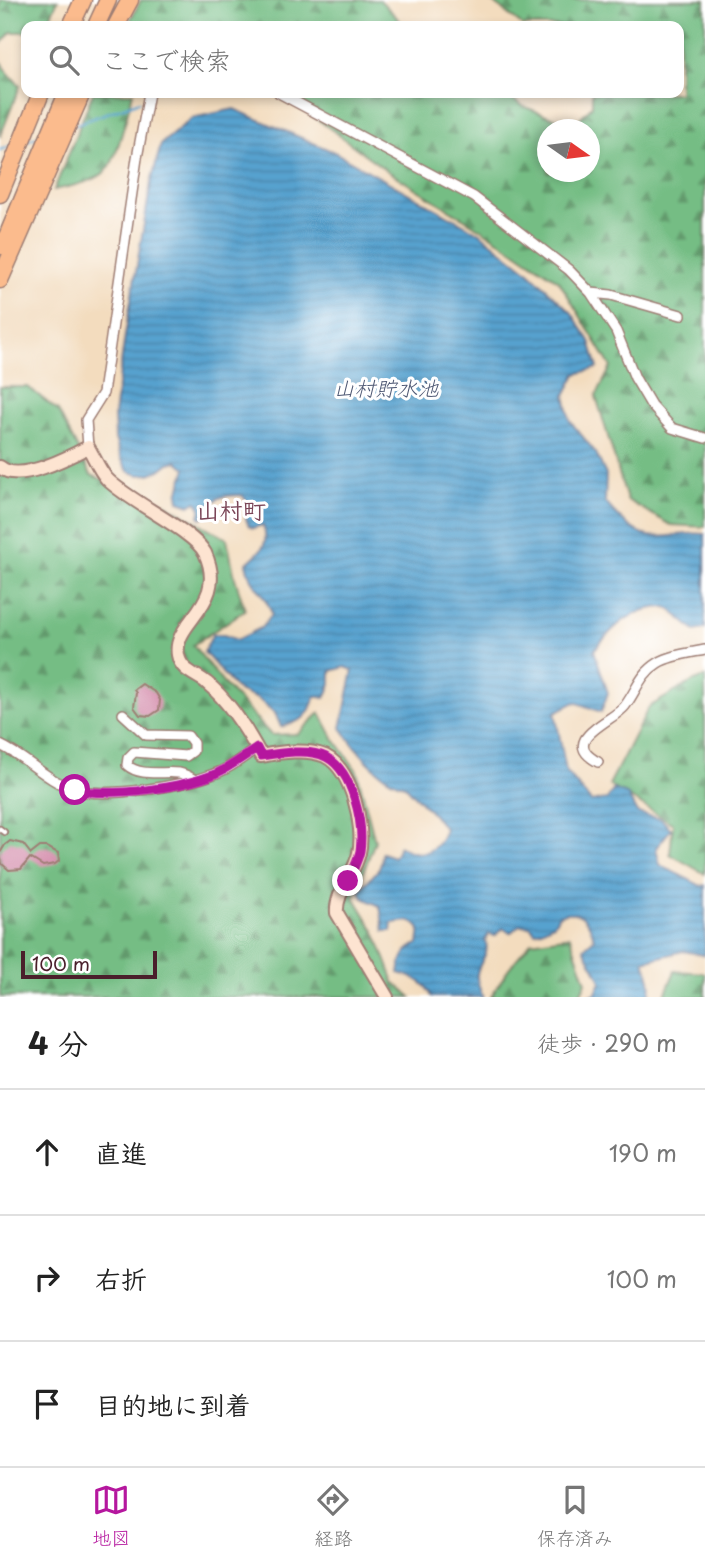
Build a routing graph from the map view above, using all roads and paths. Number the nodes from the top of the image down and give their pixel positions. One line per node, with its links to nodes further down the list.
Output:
1 (78, 0): 5 (highway)
2 (83, 0): 6 (highway)
3 (108, 0): 7 (highway)
4 (130, 0): 8 (highway)
5 (71, 21)
6 (72, 21)
7 (98, 21)
8 (119, 21)
9 (39, 98): 14 (highway)
10 (75, 98): 15 (highway)
11 (75, 98): 16 (highway)
12 (148, 98): 20 (street)
13 (288, 98): 17 (street)
14 (0, 194)
15 (0, 254)
16 (0, 280)
17 (592, 293): 18 (street); 19 (street)
18 (681, 315)
19 (705, 438)
20 (88, 447): 21 (street); 25 (street)
21 (0, 467)
22 (705, 650): 26 (street)
23 (123, 714): 27 (street)
24 (0, 745): 27 (street)
25 (257, 748): 27 (street); 28 (street)
26 (598, 762)
27 (195, 780)
28 (387, 997)

